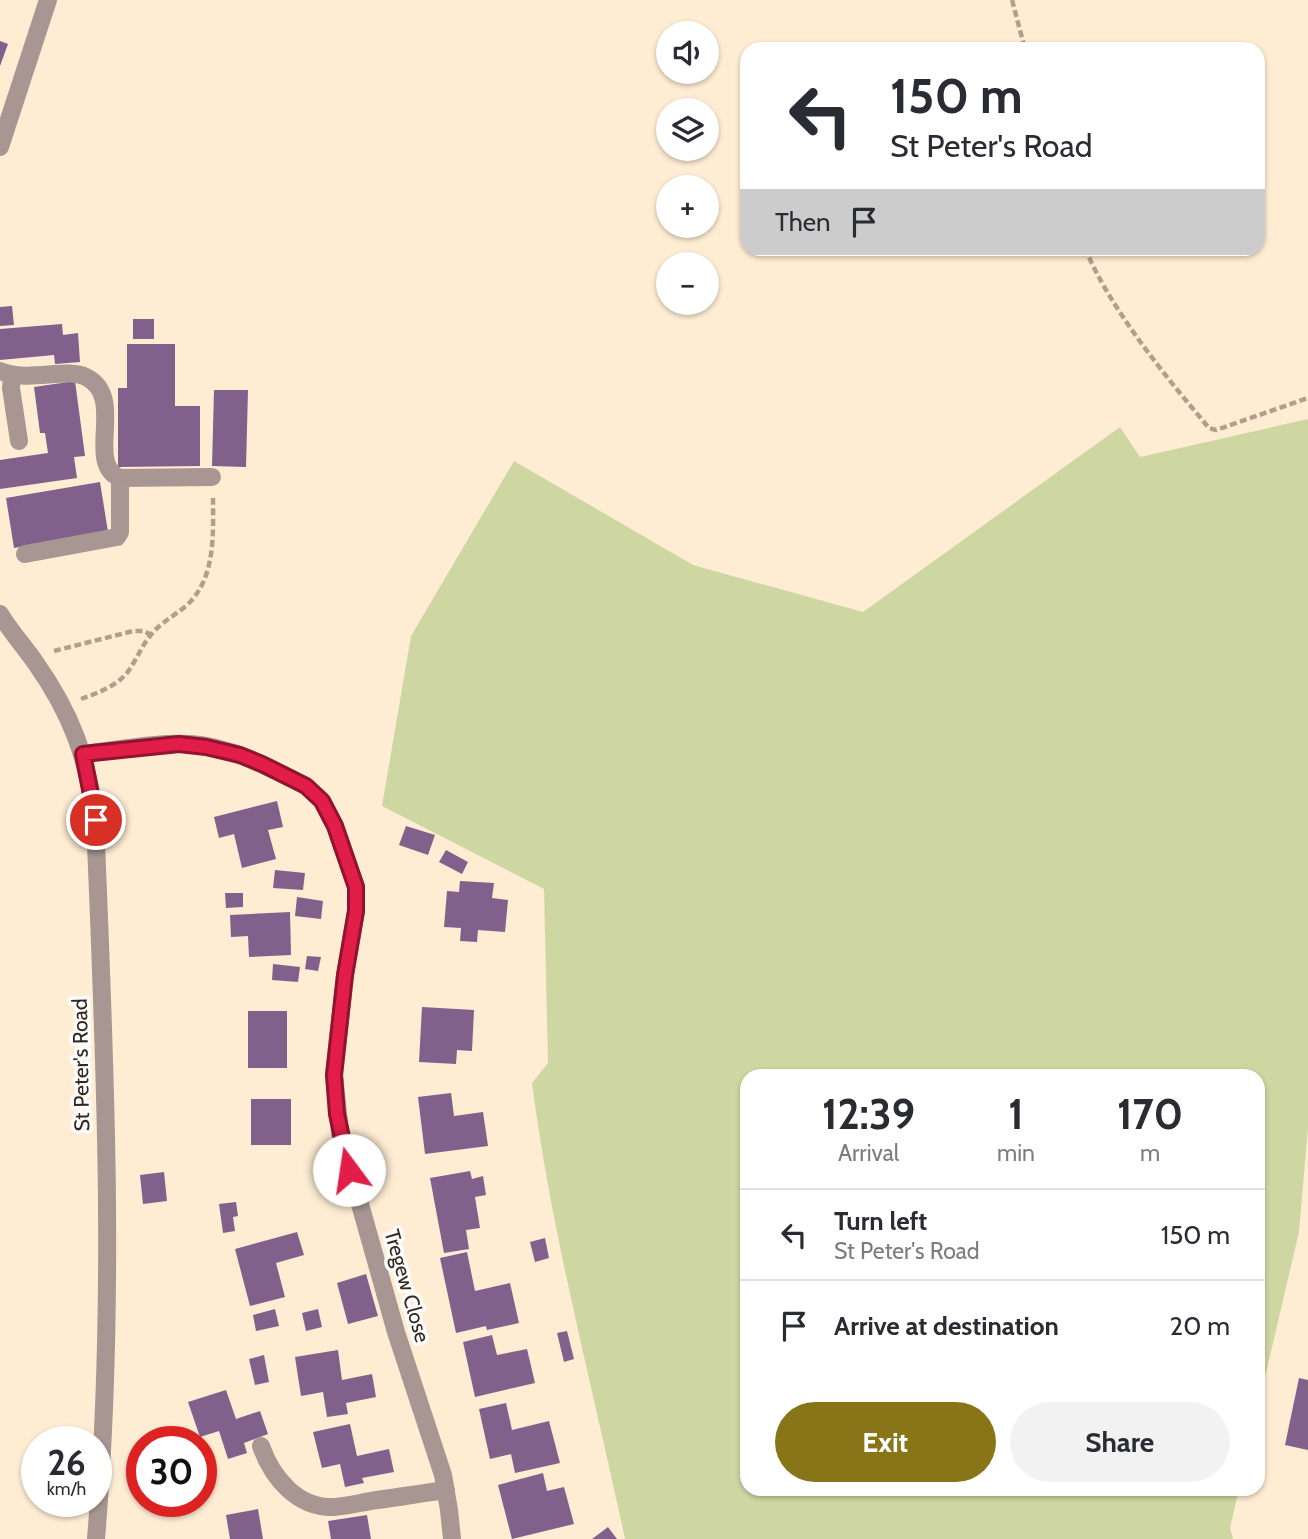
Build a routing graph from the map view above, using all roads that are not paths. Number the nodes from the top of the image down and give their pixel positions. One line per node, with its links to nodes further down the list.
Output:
1 (48, 0): 2 (street)
2 (0, 147)
3 (6, 374): 4 (street); 6 (street)
4 (19, 441)
5 (212, 477): 6 (street)
6 (120, 478): 7 (street)
7 (25, 554)
8 (0, 614): 9 (street, St Peter's Road)
9 (83, 754): 11 (street, Tregew Close); 12 (street, St Peter's Road)
10 (261, 1446): 11 (street)
11 (446, 1490): 13 (street, Tregew Close)
12 (96, 1539)
13 (452, 1539)

